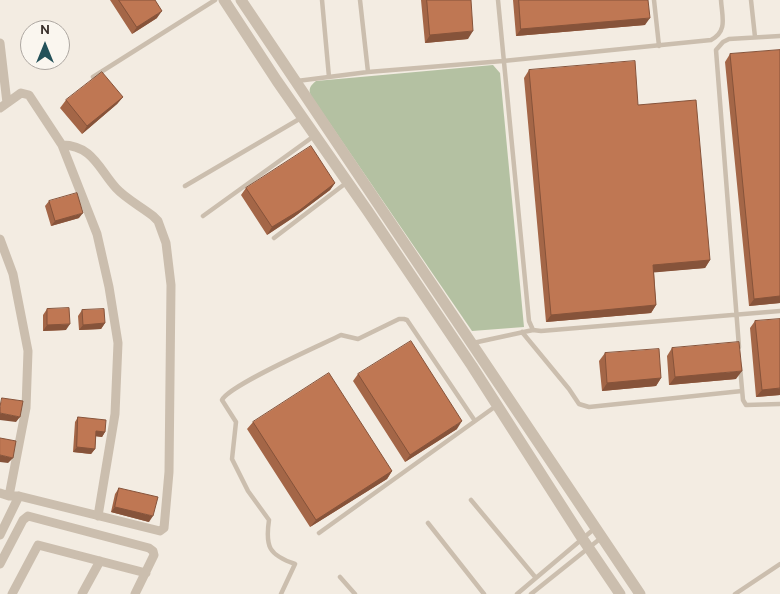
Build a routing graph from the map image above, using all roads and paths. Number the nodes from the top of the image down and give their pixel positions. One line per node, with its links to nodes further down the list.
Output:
1 (215, 0): 16 (lane)
2 (224, 0): 20 (street)
3 (241, 0): 18 (street)
4 (322, 0): 17 (lane)
5 (360, 0): 15 (lane)
6 (498, 0): 14 (lane)
7 (654, 0): 13 (lane)
8 (721, 0): 13 (lane)
9 (751, 0): 11 (lane)
10 (780, 36): 11 (lane)
11 (755, 37): 31 (lane)
12 (0, 43): 19 (street)
13 (658, 46): 14 (lane)
14 (503, 61): 15 (lane); 32 (lane)
15 (368, 72): 17 (lane)
16 (92, 77)
17 (329, 77): 18 (lane)
18 (295, 81): 26 (street)
19 (3, 106): 22 (street)
20 (303, 117): 21 (street); 24 (lane)
21 (315, 135): 23 (street); 25 (lane)
22 (62, 144): 44 (street); 44 (street)
23 (348, 182): 28 (lane); 29 (street)
24 (185, 186)
25 (203, 216)
26 (398, 235): 29 (street); 34 (street)
27 (0, 238): 41 (street)
28 (274, 238)
29 (388, 242): 39 (street)
30 (780, 311): 31 (lane)
31 (737, 315): 32 (lane); 35 (lane)
32 (533, 330): 33 (lane)
33 (522, 332): 34 (lane); 37 (lane)
34 (471, 344): 47 (street)
35 (739, 353)
36 (740, 362): 37 (lane)
37 (742, 391): 38 (lane)
38 (780, 404)
39 (497, 406): 40 (lane); 49 (street)
40 (475, 421): 46 (lane); 59 (lane)
41 (4, 495): 42 (street)
42 (19, 496): 44 (street); 48 (street)
43 (471, 500): 55 (lane)
44 (98, 516)
45 (428, 523): 61 (lane)
46 (319, 533)
47 (598, 533): 49 (lane); 49 (lane); 65 (street)
48 (0, 535)
49 (585, 542): 55 (lane); 63 (lane); 64 (street)
50 (100, 561): 53 (street); 56 (street); 57 (street)
51 (0, 564): 53 (street)
52 (780, 564): 66 (lane)
53 (146, 573): 58 (street)
54 (340, 576): 60 (lane)
55 (536, 578): 62 (lane)
56 (12, 594)
57 (82, 594)
58 (135, 594)
59 (281, 594)
60 (355, 594)
61 (484, 594)
62 (517, 594)
63 (531, 594)
64 (620, 594)
65 (640, 594)
66 (735, 594)

